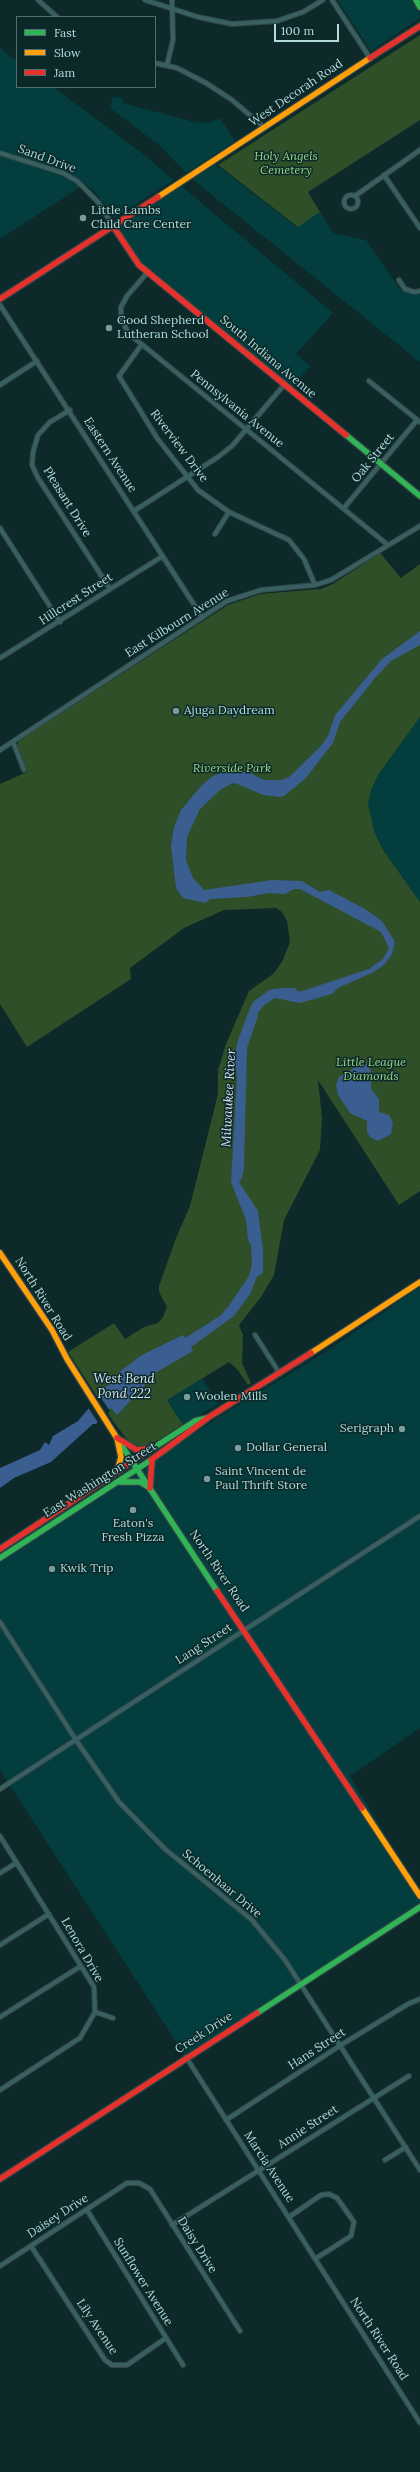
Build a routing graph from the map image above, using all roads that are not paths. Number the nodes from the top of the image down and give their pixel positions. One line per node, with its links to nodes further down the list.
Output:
1 (38, 0): 9 (street)
2 (145, 0): 8 (street)
3 (172, 0): 8 (street)
4 (323, 0): 8 (street)
5 (332, 0): 11 (street)
6 (416, 0): 7 (street)
7 (420, 7)
8 (172, 9): 13 (street)
9 (56, 16)
10 (420, 26): 11 (street, West Decorah Road)
11 (370, 58): 14 (street, West Decorah Road)
12 (156, 63): 13 (street)
13 (167, 65): 14 (street)
14 (265, 128): 19 (street, West Decorah Road)
15 (420, 150): 17 (street)
16 (0, 153): 19 (street, Sand Drive)
17 (384, 174): 18 (street); 20 (street)
18 (355, 196)
19 (113, 226): 21 (street, South Indiana Avenue); 24 (street, West Decorah Road)
20 (420, 228)
21 (147, 272): 26 (street, Pennsylvania Avenue); 30 (street, South Indiana Avenue)
22 (399, 280): 23 (street)
23 (420, 291)
24 (0, 298)
25 (0, 305): 27 (street, Eastern Avenue)
26 (142, 344): 33 (street, Pennsylvania Avenue); 35 (street, Riverview Drive)
27 (37, 361): 29 (street); 31 (street, Eastern Avenue)
28 (369, 381): 32 (street)
29 (0, 385)
30 (284, 385): 33 (street); 34 (street, South Indiana Avenue)
31 (70, 410): 38 (street, Eastern Avenue); 46 (street, Pleasant Drive)
32 (418, 421): 34 (street, Oak Street)
33 (247, 430): 35 (street); 37 (street, Pennsylvania Avenue)
34 (381, 464): 36 (street, South Indiana Avenue); 37 (street, Oak Street)
35 (188, 476): 38 (street); 39 (street, Riverview Drive)
36 (420, 496)
37 (344, 508): 43 (street, Pennsylvania Avenue)
38 (134, 511): 44 (street, Eastern Avenue)
39 (229, 512): 42 (street); 45 (street, Riverview Drive)
40 (420, 526): 43 (street, East Kilbourn Avenue)
41 (0, 528): 48 (street)
42 (215, 534)
43 (388, 545): 45 (street, East Kilbourn Avenue)
44 (162, 556): 46 (street, Hillcrest Street); 47 (street, Eastern Avenue)
45 (315, 585): 47 (street, East Kilbourn Avenue)
46 (110, 589): 48 (street, Hillcrest Street)
47 (202, 617): 50 (street, East Kilbourn Avenue)
48 (60, 622): 49 (street, Hillcrest Street)
49 (1, 656)
50 (13, 742): 51 (street, East Kilbourn Avenue); 52 (street)
51 (0, 750)
52 (24, 770)
53 (1, 1255): 58 (street, North River Road)
54 (420, 1282): 56 (street, East Washington Street)
55 (255, 1335): 56 (street)
56 (280, 1374): 57 (street, East Washington Street)
57 (209, 1417): 59 (street, East Washington Street); 60 (street, East Washington Street)
58 (117, 1438): 59 (street); 61 (street, North River Road); 63 (street)
59 (154, 1448): 61 (street, East Washington Street)
60 (152, 1460): 62 (street, East Washington Street); 65 (street)
61 (132, 1462): 62 (street, North River Road); 63 (street, East Washington Street)
62 (137, 1470): 64 (street, East Washington Street); 65 (street, North River Road)
63 (117, 1472): 67 (street, East Washington Street)
64 (118, 1482): 65 (street); 68 (street, East Washington Street)
65 (150, 1488): 70 (street, North River Road)
66 (420, 1516): 70 (street, Lang Street)
67 (0, 1548)
68 (0, 1558)
69 (0, 1622): 71 (street, Schoenhaar Drive)
70 (245, 1630): 71 (street, Lang Street); 76 (street, North River Road)
71 (76, 1740): 72 (street, Lang Street); 81 (street, Schoenhaar Drive)
72 (0, 1789)
73 (0, 1836): 74 (street, Lenora Drive)
74 (16, 1863): 75 (street); 78 (street, Lenora Drive)
75 (0, 1873)
76 (420, 1896)
77 (420, 1907): 81 (street, Creek Drive)
78 (49, 1914): 79 (street); 80 (street, Lenora Drive)
79 (0, 1945)
80 (81, 1966): 83 (street, Lenora Drive); 84 (street)
81 (300, 1984): 86 (street, Schoenhaar Drive); 87 (street, Creek Drive)
82 (420, 1999): 86 (street, Hans Street)
83 (95, 2012): 85 (street); 89 (street)
84 (0, 2017)
85 (113, 2018)
86 (341, 2045): 90 (street, Schoenhaar Drive); 91 (street, Hans Street)
87 (186, 2057): 91 (street, Marcia Avenue); 96 (street, Creek Drive)
88 (409, 2076): 90 (street, Annie Street)
89 (0, 2090)
90 (374, 2097): 92 (street, Schoenhaar Drive); 95 (street, Annie Street)
91 (226, 2120): 95 (street, Marcia Avenue)
92 (406, 2147): 93 (street); 94 (street, Schoenhaar Drive)
93 (385, 2160)
94 (420, 2170)
95 (259, 2171): 99 (street, Marcia Avenue); 100 (street, Annie Street)
96 (0, 2178)
97 (127, 2183): 98 (street, Daisey Drive); 100 (street, Daisy Drive)
98 (86, 2210): 101 (street, Daisey Drive); 106 (street, Sunflower Avenue)
99 (289, 2217): 102 (street, Marcia Avenue); 102 (street)
100 (172, 2225): 105 (street, Daisy Drive)
101 (31, 2246): 103 (street, Daisey Drive); 106 (street, Lily Avenue)
102 (315, 2259): 104 (street, Marcia Avenue)
103 (0, 2266)
104 (333, 2288): 108 (street, North River Road)
105 (240, 2331)
106 (166, 2338): 107 (street, Sunflower Avenue)
107 (183, 2365)
108 (420, 2423)

